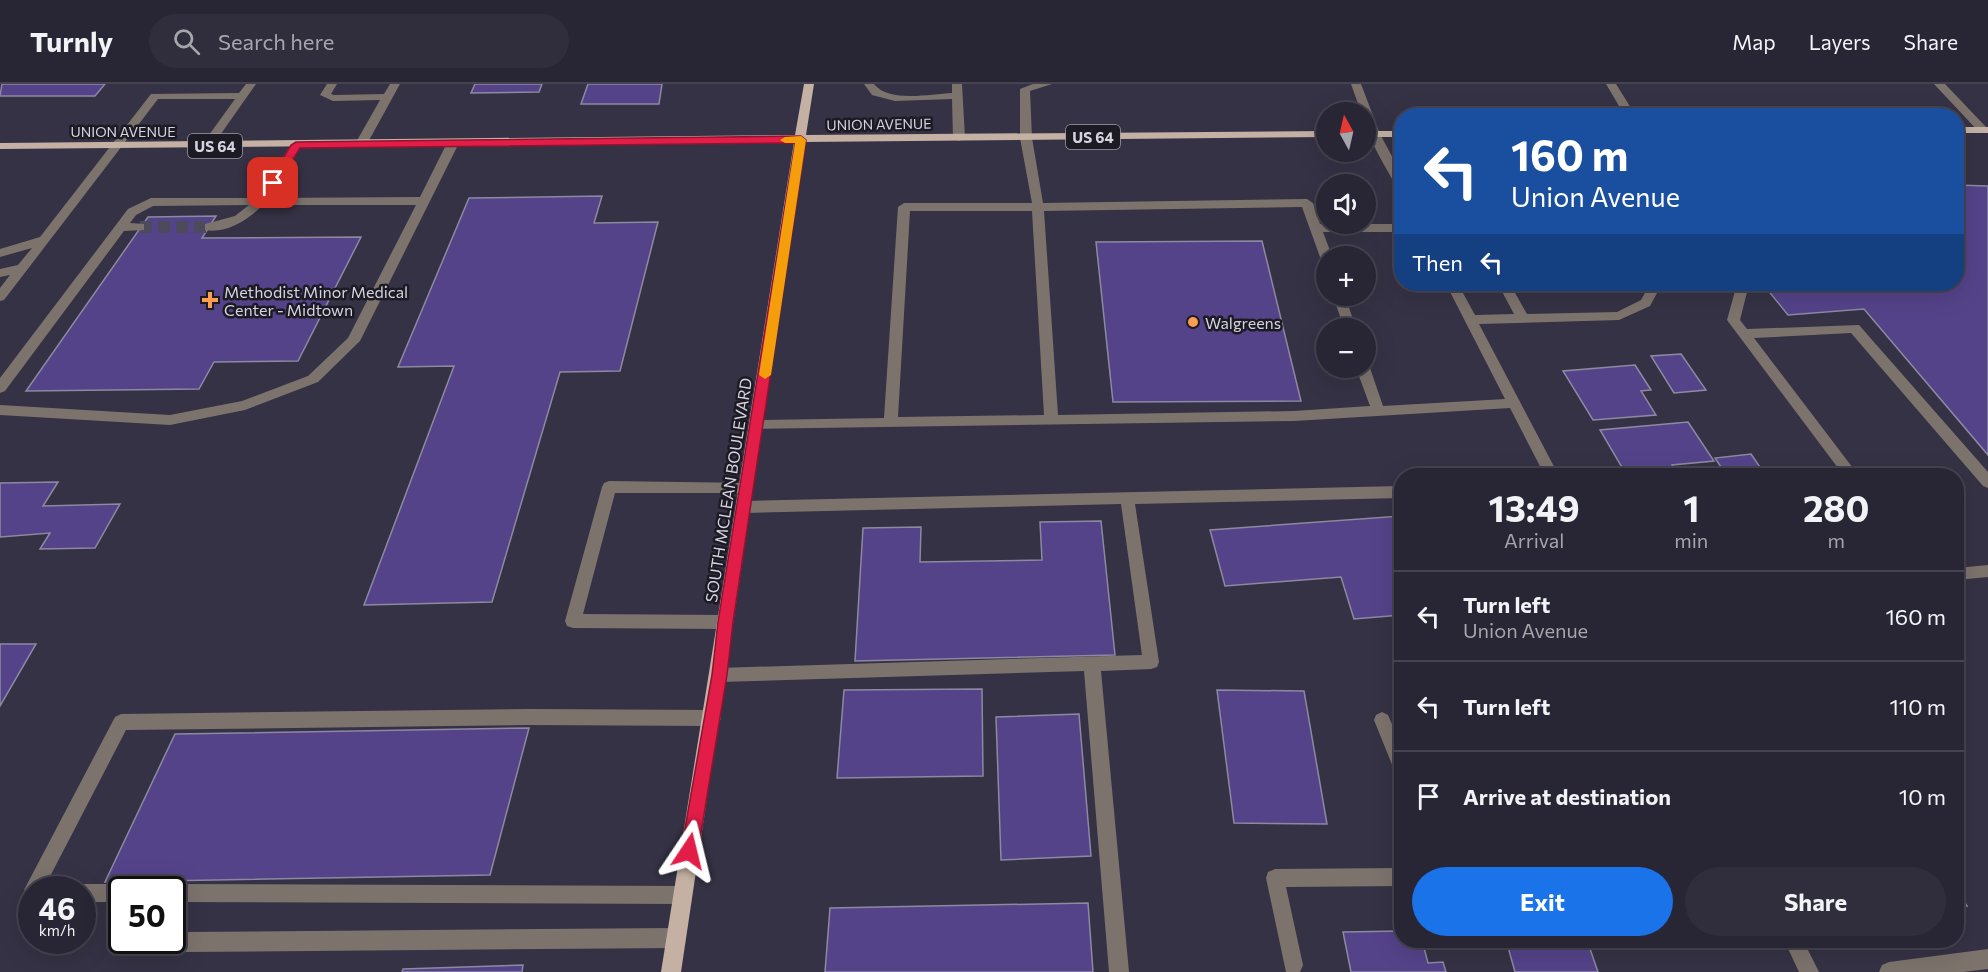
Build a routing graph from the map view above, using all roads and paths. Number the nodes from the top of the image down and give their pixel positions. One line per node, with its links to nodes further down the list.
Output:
1 (251, 84): 11 (street)
2 (332, 84): 13 (street)
3 (395, 84): 13 (street)
4 (809, 84): 25 (main road, SOUTH MCLEAN BOULEVARD)
5 (869, 84): 12 (street)
6 (957, 84): 12 (street)
7 (1047, 84): 24 (street)
8 (1356, 84): 14 (street)
9 (1611, 84): 15 (street)
10 (1939, 84): 16 (street)
11 (243, 96): 31 (street); 32 (street)
12 (957, 96): 23 (street)
13 (388, 97): 27 (street)
14 (1361, 102)
15 (1627, 108)
16 (1963, 108)
17 (1964, 109): 19 (street)
18 (1964, 130): 19 (main road)
19 (1985, 130)
20 (1316, 134): 24 (main road, UNION AVENUE / US 64)
21 (1376, 134): 22 (main road)
22 (1394, 134)
23 (959, 138): 24 (main road, UNION AVENUE / US 64); 25 (main road, UNION AVENUE / US 64)
24 (1026, 138): 36 (street)
25 (801, 140): 26 (main road, UNION AVENUE / US 64); 62 (main road, SOUTH MCLEAN BOULEVARD)
26 (453, 143): 27 (main road, UNION AVENUE / US 64); 35 (street)
27 (361, 144): 29 (main road, UNION AVENUE / US 64)
28 (1376, 144): 33 (street)
29 (296, 145): 32 (main road, UNION AVENUE / US 64); 34 (street)
30 (0, 146): 31 (main road, UNION AVENUE / US 64)
31 (115, 146): 32 (main road, UNION AVENUE / US 64); 43 (street)
32 (207, 146)
33 (1394, 173)
34 (262, 201): 35 (street); 37 (street); 39 (street)
35 (424, 201): 58 (street)
36 (1038, 207): 40 (street); 60 (street); 61 (street)
37 (120, 227): 38 (street); 56 (street)
38 (140, 227)
39 (209, 227)
40 (1316, 228)
41 (1376, 228): 42 (street)
42 (1394, 228)
43 (44, 240): 44 (street); 45 (street)
44 (0, 253)
45 (23, 268): 46 (street); 51 (street)
46 (0, 273)
47 (1456, 291): 52 (street)
48 (1508, 291): 53 (street)
49 (1652, 291): 53 (street)
50 (1741, 291): 54 (street)
51 (0, 297)
52 (1471, 320): 53 (street); 57 (street)
53 (1524, 320)
54 (1743, 334): 64 (street); 65 (street)
55 (1366, 378): 59 (street)
56 (0, 388)
57 (1514, 403): 59 (street); 63 (street)
58 (0, 410)
59 (1378, 411): 60 (street)
60 (1051, 421): 61 (street)
61 (891, 423): 62 (street)
62 (758, 425): 66 (main road, SOUTH MCLEAN BOULEVARD)
63 (1548, 468)
64 (1846, 468)
65 (1988, 482)
66 (747, 487): 69 (main road, SOUTH MCLEAN BOULEVARD); 72 (street)
67 (1394, 492): 68 (street)
68 (1127, 498): 69 (street); 73 (street)
69 (744, 507): 72 (main road, SOUTH MCLEAN BOULEVARD)
70 (1988, 571): 71 (street)
71 (1964, 573)
72 (725, 622): 74 (main road, SOUTH MCLEAN BOULEVARD)
73 (1092, 664): 74 (street); 88 (street)
74 (719, 675): 75 (main road, SOUTH MCLEAN BOULEVARD)
75 (712, 718): 78 (street); 81 (main road, SOUTH MCLEAN BOULEVARD)
76 (1383, 720): 77 (street)
77 (1394, 748)
78 (40, 876)
79 (1394, 877): 86 (street)
80 (186, 893): 81 (street)
81 (682, 895): 82 (main road, SOUTH MCLEAN BOULEVARD)
82 (676, 938): 83 (street); 87 (main road, SOUTH MCLEAN BOULEVARD)
83 (186, 942)
84 (1797, 948): 89 (street)
85 (1988, 959): 90 (street)
86 (1293, 965)
87 (671, 972)
88 (1119, 972)
89 (1809, 972)
90 (1889, 972)

